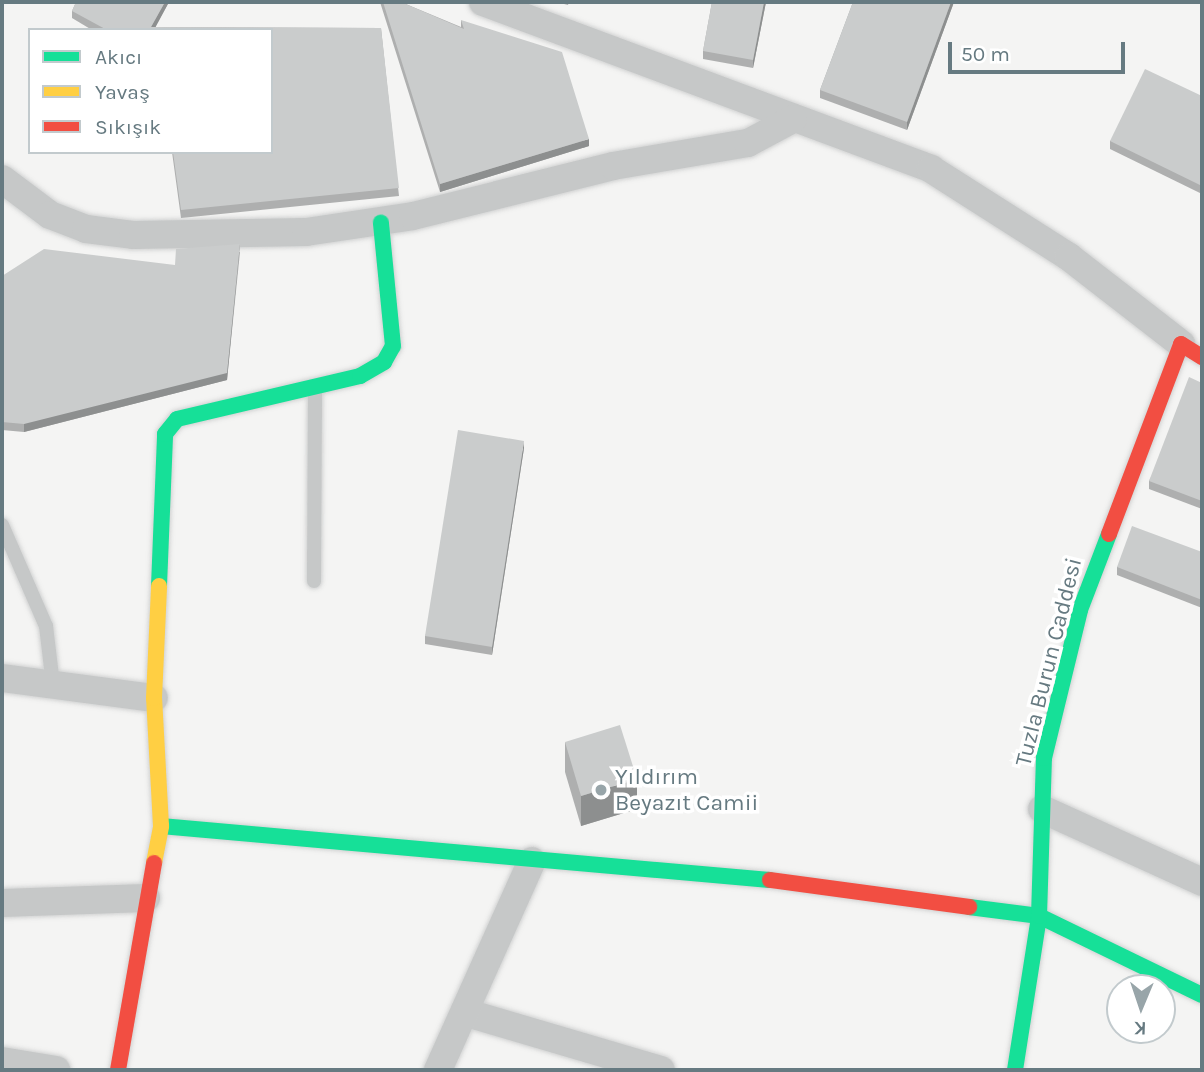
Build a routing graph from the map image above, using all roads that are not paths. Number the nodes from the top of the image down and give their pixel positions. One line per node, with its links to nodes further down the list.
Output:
1 (483, 2): 2 (street)
2 (793, 119): 4 (street); 5 (street)
3 (2, 180): 4 (street)
4 (381, 223): 6 (street)
5 (1192, 351): 12 (street, Tuzla Burun Caddesi)
6 (315, 386): 8 (lane); 11 (street)
7 (2, 525): 10 (lane)
8 (314, 581)
9 (2, 678): 10 (street)
10 (52, 685): 11 (street)
11 (154, 698): 13 (street)
12 (1042, 809): 15 (street); 18 (street, Tuzla Burun Caddesi)
13 (161, 826): 14 (street); 16 (street)
14 (532, 861): 18 (street); 20 (street)
15 (1202, 882)
16 (146, 898): 17 (street); 24 (street)
17 (2, 903)
18 (1039, 916): 19 (street); 27 (street, Tuzla Burun Caddesi)
19 (1202, 995)
20 (467, 1013): 21 (street); 25 (street)
21 (595, 1063): 26 (street)
22 (18, 1066): 23 (street)
23 (56, 1070)
24 (118, 1070)
25 (438, 1070)
26 (661, 1070)
27 (1015, 1070)

